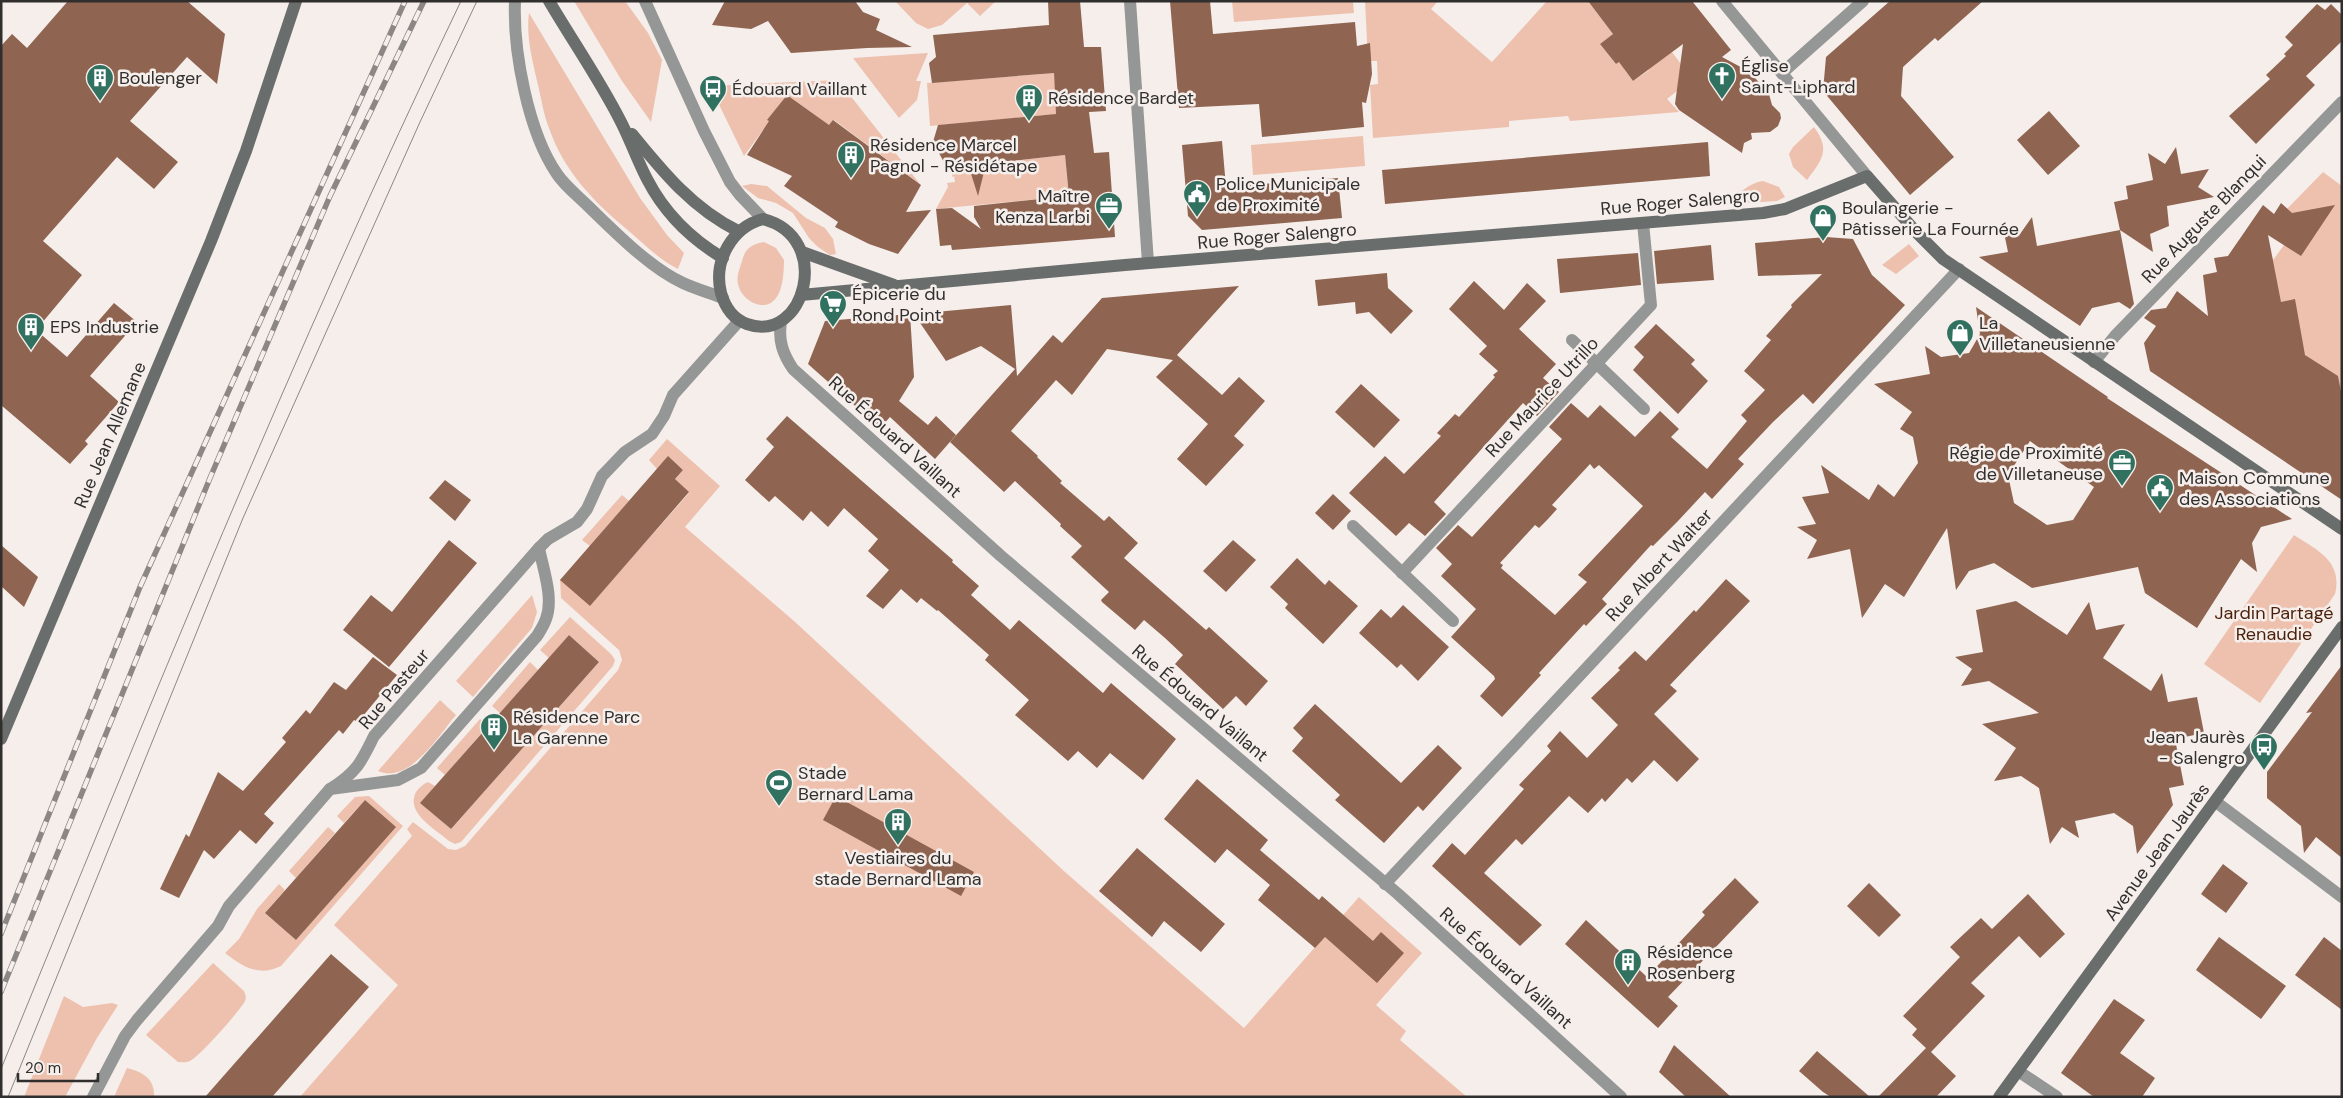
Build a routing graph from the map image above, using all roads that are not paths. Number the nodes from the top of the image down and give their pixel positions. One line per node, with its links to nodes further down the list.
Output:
1 (296, 1): 34 (street, Rue Jean Allemane)
2 (515, 1): 21 (street)
3 (549, 1): 10 (street)
4 (645, 1): 12 (street)
5 (1130, 1): 17 (street)
6 (1722, 1): 8 (street)
7 (1864, 1): 8 (street)
8 (1782, 73): 11 (street)
9 (2342, 102): 25 (street, Rue Auguste Blanqui)
10 (618, 116): 14 (street); 16 (street)
11 (1867, 176): 13 (street, Rue Roger Salengro); 18 (street)
12 (763, 219): 14 (street); 15 (street)
13 (1643, 223): 17 (street, Rue Roger Salengro); 26 (street, Rue Maurice Utrillo)
14 (738, 231): 16 (street)
15 (802, 252): 19 (street, Rue Roger Salengro); 20 (street)
16 (723, 258): 21 (street)
17 (1148, 263): 19 (street, Rue Roger Salengro)
18 (1958, 269): 25 (street); 37 (street, Rue Albert Walter)
19 (899, 286): 20 (street, Rue Roger Salengro)
20 (801, 296): 23 (street)
21 (723, 298): 22 (street)
22 (740, 321): 23 (street); 30 (street, Rue Pasteur)
23 (780, 322): 37 (street, Rue Édouard Vaillant)
24 (1572, 340): 26 (street)
25 (2094, 362): 29 (street)
26 (1596, 364): 27 (street); 31 (street, Rue Maurice Utrillo)
27 (1644, 409)
28 (1353, 526): 31 (street)
29 (2342, 529)
30 (539, 548): 35 (street, Rue Pasteur); 35 (street)
31 (1402, 573): 32 (street)
32 (1453, 621)
33 (2342, 627): 36 (street, Avenue Jean Jaurès)
34 (1, 739)
35 (330, 789): 40 (street, Rue Pasteur)
36 (2216, 802): 38 (street); 39 (street, Avenue Jean Jaurès)
37 (1385, 884): 41 (street, Rue Édouard Vaillant)
38 (2342, 897)
39 (2018, 1071): 42 (street, Avenue Jean Jaurès); 43 (street)
40 (93, 1097)
41 (1621, 1097)
42 (1999, 1097)
43 (2057, 1097)

